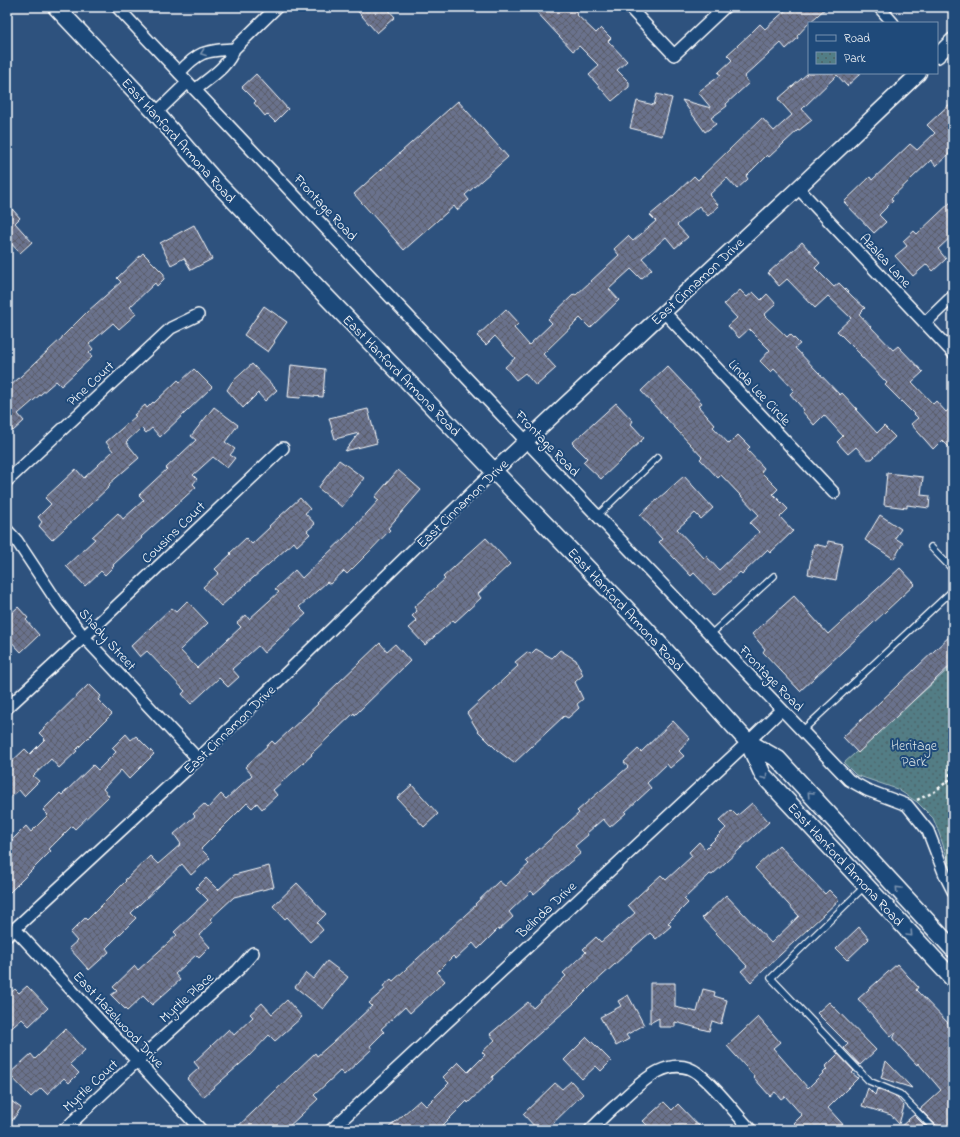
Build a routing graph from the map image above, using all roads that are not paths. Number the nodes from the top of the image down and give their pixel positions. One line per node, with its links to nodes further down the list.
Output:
1 (56, 7): 14 (main road, East Hanford Armona Road)
2 (117, 7): 11 (street, Frontage Road)
3 (277, 7): 9 (street)
4 (629, 7): 5 (street)
5 (725, 7)
6 (879, 7): 7 (street)
7 (892, 22)
8 (953, 40): 10 (street)
9 (234, 48): 11 (street, one-way to 11); 13 (street)
10 (938, 55)
11 (179, 73): 13 (street, Frontage Road)
12 (918, 74): 15 (street, East Cinnamon Drive)
13 (191, 86): 14 (street); 21 (street, Frontage Road)
14 (156, 113): 24 (main road, East Hanford Armona Road)
15 (798, 188): 17 (street, East Cinnamon Drive); 19 (street, Azalea Lane)
16 (953, 296): 19 (street)
17 (664, 312): 21 (street, East Cinnamon Drive); 26 (street, Linda Lee Circle)
18 (198, 315): 25 (street, Pine Court)
19 (925, 323): 20 (street, Azalea Lane)
20 (953, 352)
21 (526, 442): 24 (street, East Cinnamon Drive); 27 (street, Frontage Road)
22 (283, 448): 34 (street, Cousins Court)
23 (658, 457): 27 (lane)
24 (494, 471): 38 (main road, East Hanford Armona Road); 39 (street, East Cinnamon Drive)
25 (7, 481)
26 (834, 493)
27 (597, 516): 33 (street, Frontage Road)
28 (7, 530): 34 (street, Shady Street)
29 (931, 546): 30 (lane)
30 (953, 570)
31 (774, 576): 33 (lane)
32 (953, 590): 37 (lane)
33 (710, 635): 36 (street, Frontage Road)
34 (84, 637): 35 (street, Cousins Court); 39 (street, Shady Street)
35 (7, 708)
36 (781, 710): 37 (street, Frontage Road); 38 (street, Belinda Drive)
37 (801, 731): 41 (street, Frontage Road)
38 (748, 742): 40 (main road, East Hanford Armona Road, one-way to 40); 43 (main road, East Hanford Armona Road, one-way to 38); 49 (street, Belinda Drive)
39 (198, 759): 42 (street, East Cinnamon Drive)
40 (865, 886): 45 (main road, East Hanford Armona Road, one-way to 45); 52 (lane)
41 (953, 891)
42 (11, 933): 46 (street, East Hazelwood Drive)
43 (953, 949)
44 (253, 953): 46 (street, Myrtle Place)
45 (953, 979)
46 (137, 1061): 47 (street, Myrtle Court); 48 (street, East Hazelwood Drive)
47 (64, 1130)
48 (201, 1130)
49 (330, 1130)
50 (590, 1130): 51 (street)
51 (751, 1130)
52 (935, 1130)

